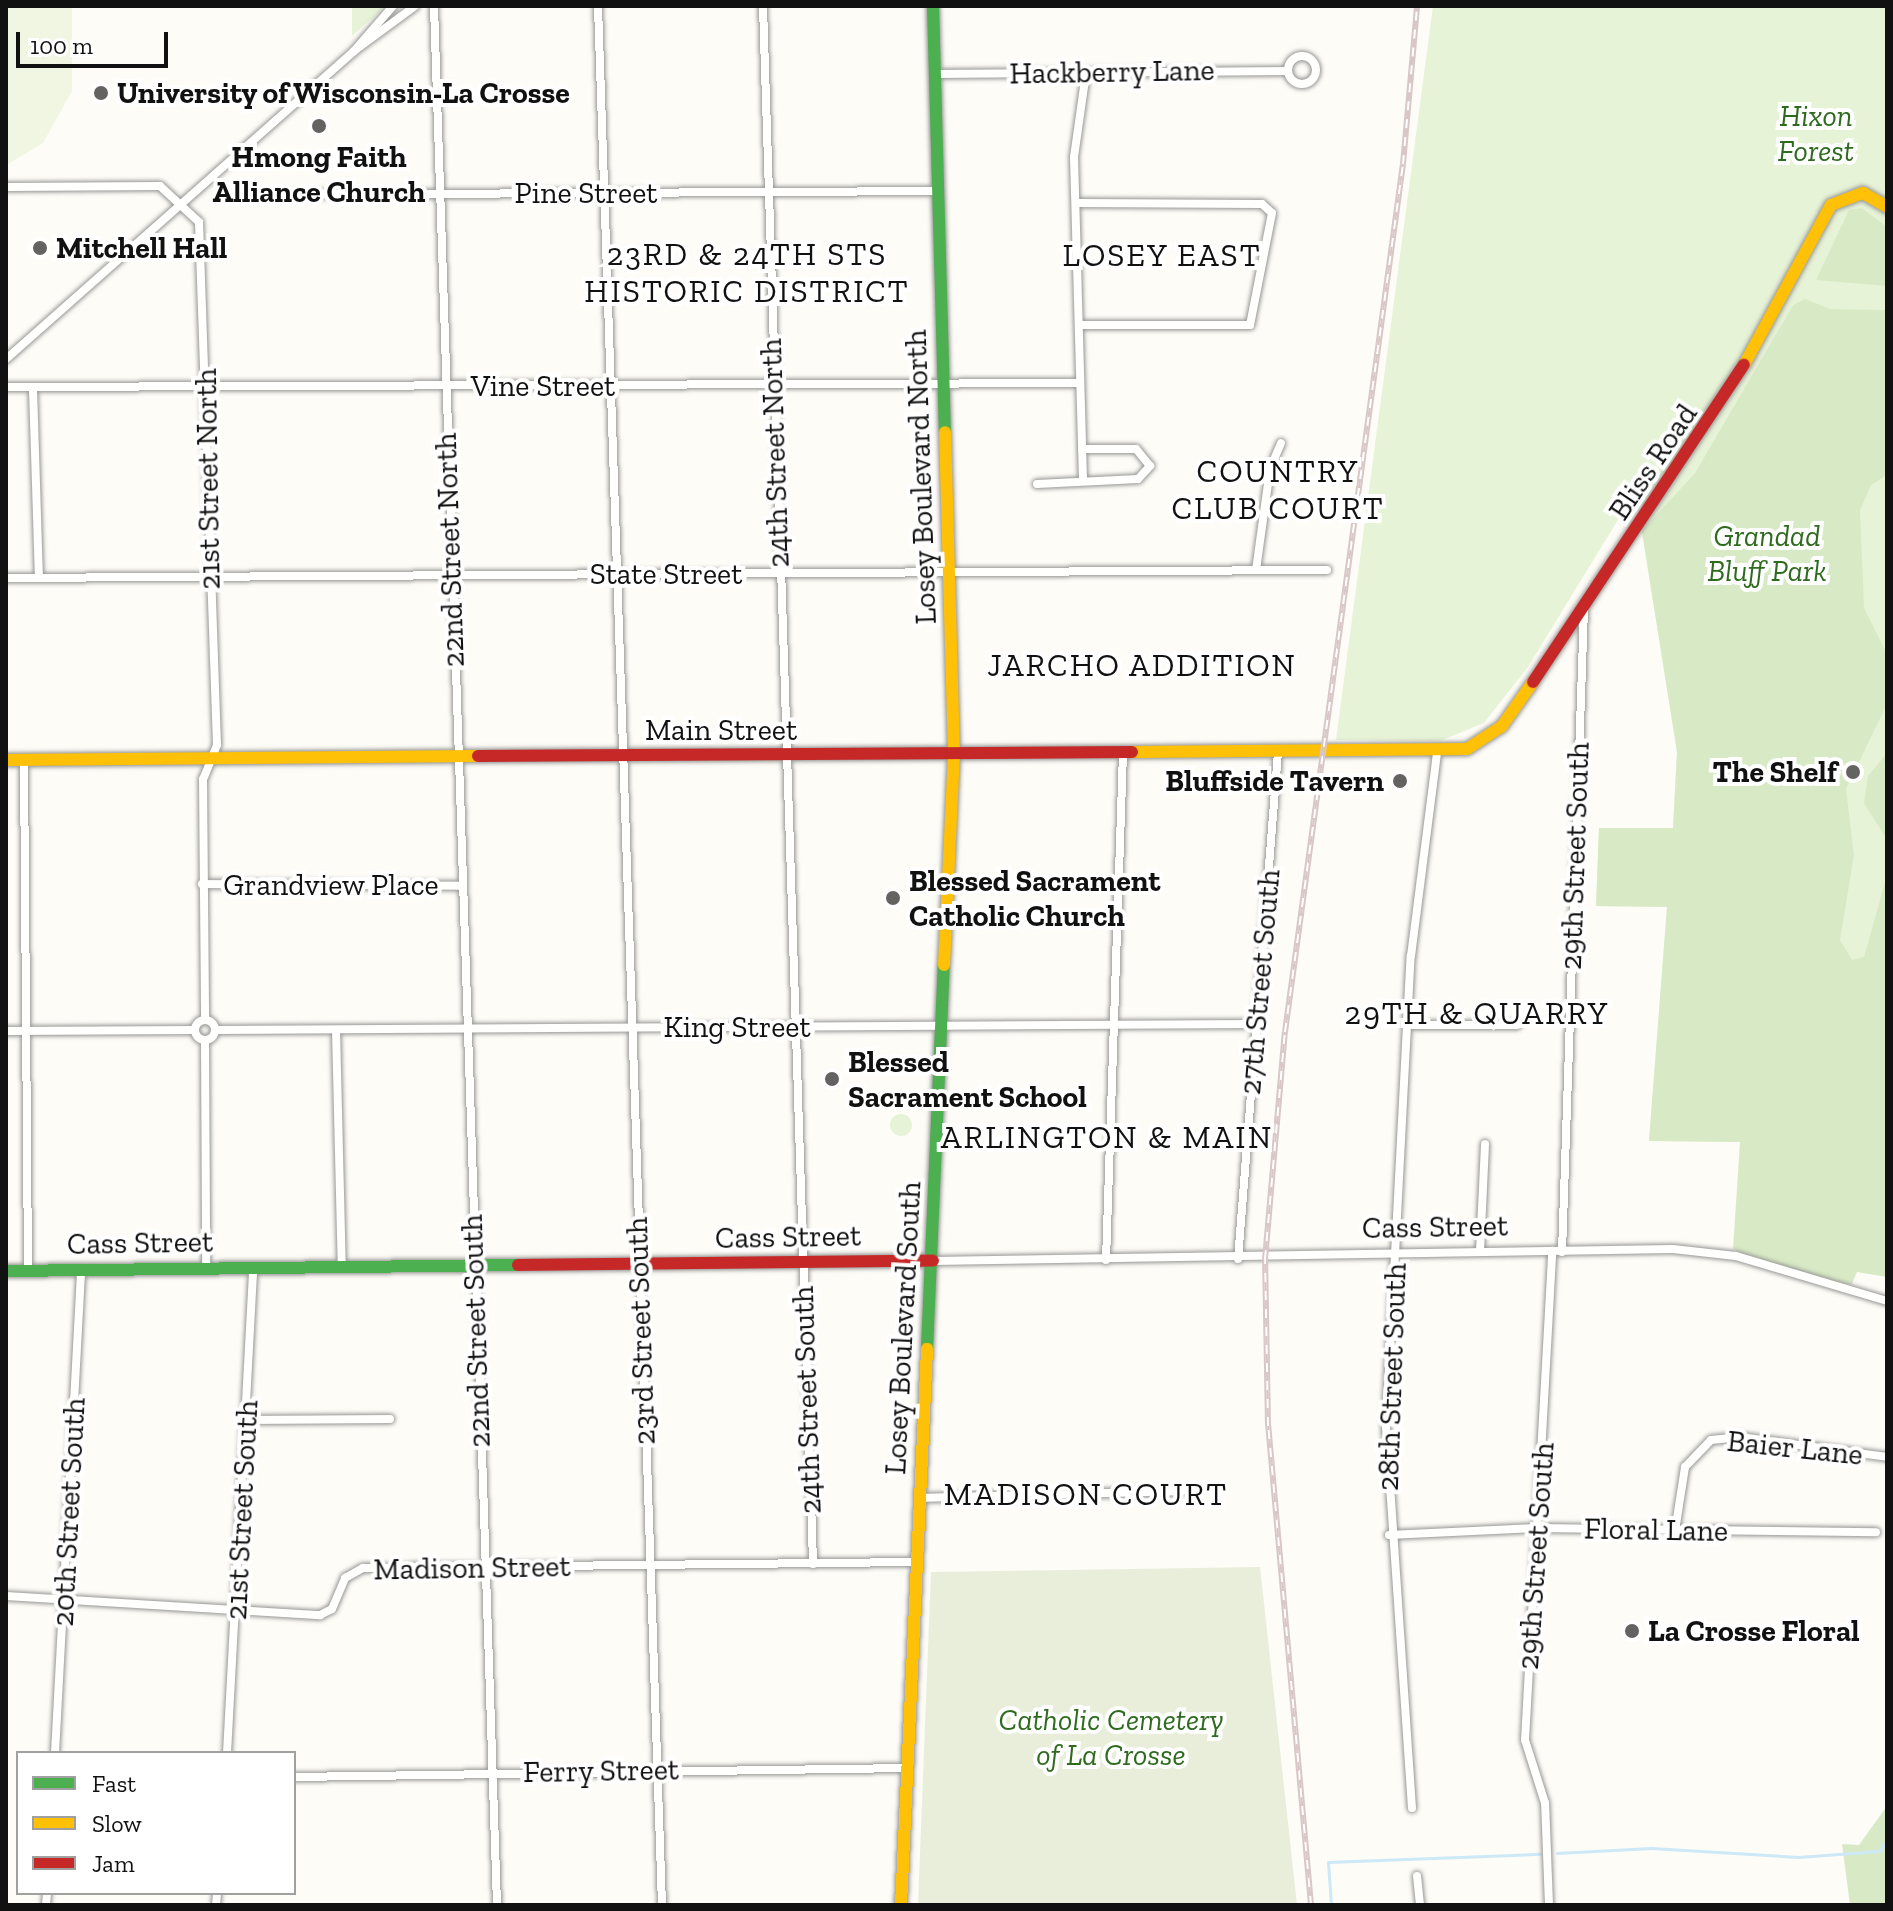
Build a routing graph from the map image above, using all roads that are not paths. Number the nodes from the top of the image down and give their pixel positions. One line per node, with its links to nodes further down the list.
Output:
1 (393, 6): 7 (street)
2 (415, 6): 7 (street)
3 (434, 6): 15 (street, 22nd Street North)
4 (598, 6): 14 (street, 23rd Street South)
5 (763, 6): 13 (street, 24th Street North)
6 (933, 6): 10 (street, Losey Boulevard North)
7 (354, 51): 17 (street)
8 (1288, 71): 9 (street, Hackberry Lane)
9 (1086, 73): 10 (street, Hackberry Lane); 18 (street)
10 (936, 74): 12 (street, Losey Boulevard North)
11 (6, 187): 17 (street)
12 (940, 191): 13 (street, Pine Street); 22 (street, Losey Boulevard North)
13 (768, 192): 14 (street, Pine Street); 24 (street, 24th Street North)
14 (602, 193): 15 (street, Pine Street); 26 (street, 23rd Street South)
15 (440, 194): 16 (street, Pine Street); 25 (street, 22nd Street North)
16 (233, 195)
17 (184, 201): 21 (street); 28 (street, 21st Street North)
18 (1076, 203): 20 (street); 20 (street)
19 (1887, 207): 43 (street, Bliss Road)
20 (1079, 325): 23 (street)
21 (6, 359)
22 (945, 383): 23 (street, Vine Street); 24 (street, Vine Street); 36 (street, Losey Boulevard North)
23 (1080, 383): 31 (street)
24 (772, 384): 26 (street, Vine Street); 37 (street, 24th Street North)
25 (445, 386): 26 (street, Vine Street); 28 (street, Vine Street); 39 (street, 22nd Street North)
26 (608, 386): 38 (street, 23rd Street South)
27 (6, 387): 29 (street, Vine Street)
28 (206, 388): 29 (street, Vine Street); 40 (street, 21st Street North)
29 (33, 389): 42 (street)
30 (1281, 443): 34 (street)
31 (1082, 449): 32 (street); 32 (street)
32 (1083, 479): 33 (street)
33 (1037, 484)
34 (1256, 570): 35 (street, State Street); 36 (street, State Street)
35 (1327, 570)
36 (951, 572): 37 (street, State Street); 45 (street, Losey Boulevard North)
37 (780, 573): 38 (street, State Street); 48 (street, 24th Street North)
38 (616, 574): 39 (street, State Street); 49 (street, 23rd Street South)
39 (451, 575): 40 (street, State Street); 50 (street, 22nd Street North)
40 (209, 576): 42 (street, State Street); 53 (street, 21st Street North)
41 (6, 578): 42 (street, State Street)
42 (39, 578)
43 (1585, 605): 47 (street, Bliss Road); 75 (street, 29th Street South)
44 (1278, 752): 46 (street, Main Street); 47 (street, Main Street); 58 (street, 27th Street South)
45 (954, 754): 46 (street, Main Street); 48 (street, Main Street); 63 (street, Losey Boulevard South)
46 (1123, 754): 57 (street)
47 (1437, 754): 59 (street, 28th Street South)
48 (786, 755): 49 (street, Main Street); 62 (street, 24th Street South)
49 (622, 757): 50 (street, Main Street); 61 (street, 23rd Street South)
50 (456, 758): 53 (street, Main Street); 55 (street, 22nd Street South)
51 (6, 760): 52 (street, Main Street)
52 (24, 760): 53 (street, Main Street); 69 (street)
53 (210, 761): 54 (street)
54 (202, 884): 55 (street, Grandview Place); 56 (street)
55 (461, 886): 64 (street, 22nd Street South)
56 (205, 1020): 65 (street); 66 (street)
57 (1118, 1024): 58 (street, King Street); 63 (street, King Street); 77 (street)
58 (1257, 1024): 76 (street, 27th Street South)
59 (1406, 1025): 60 (street); 74 (street, 28th Street South)
60 (1517, 1025)
61 (631, 1027): 62 (street, King Street); 64 (street, King Street); 80 (street, 23rd Street South)
62 (795, 1027): 63 (street, King Street); 79 (street, 24th Street South)
63 (943, 1027): 78 (street, Losey Boulevard South)
64 (467, 1028): 67 (street, King Street); 82 (street, 22nd Street South)
65 (195, 1030): 69 (street); 70 (street)
66 (216, 1030): 67 (street, King Street); 70 (street)
67 (336, 1030): 83 (street)
68 (6, 1031): 69 (street)
69 (27, 1031): 86 (street)
70 (205, 1040): 84 (street)
71 (1485, 1144): 72 (street)
72 (1480, 1251): 73 (street, Cass Street); 74 (street, Cass Street)
73 (1552, 1251): 75 (street, Cass Street); 94 (street, 29th Street South)
74 (1396, 1252): 76 (street, Cass Street); 97 (street, 28th Street South)
75 (1562, 1252): 88 (street, Cass Street)
76 (1238, 1259): 77 (street, Cass Street)
77 (1106, 1260): 78 (street, Cass Street)
78 (933, 1261): 79 (street, Cass Street); 93 (street, Losey Boulevard South)
79 (802, 1263): 80 (street, Cass Street); 99 (street, 24th Street South)
80 (639, 1266): 82 (street, Cass Street); 100 (street, 23rd Street South)
81 (253, 1267): 83 (street, Cass Street); 84 (street, Cass Street); 90 (street, 21st Street South)
82 (474, 1267): 83 (street, Cass Street); 101 (street, 22nd Street South)
83 (342, 1268)
84 (206, 1269): 87 (street, Cass Street)
85 (6, 1271): 86 (street, Cass Street)
86 (28, 1271): 87 (street, Cass Street)
87 (81, 1271): 103 (street, 20th Street South)
88 (1887, 1301)
89 (390, 1419): 90 (street)
90 (248, 1420): 104 (street, 21st Street South)
91 (1887, 1457): 95 (street, Baier Lane)
92 (1182, 1491): 93 (street)
93 (920, 1498): 98 (street, Losey Boulevard South)
94 (1536, 1528): 95 (street, Floral Lane); 97 (street, Floral Lane); 117 (street, 29th Street South)
95 (1675, 1531): 96 (street, Floral Lane)
96 (1876, 1532)
97 (1389, 1535): 111 (street, 28th Street South)
98 (917, 1562): 99 (street, Madison Street); 107 (street, Losey Boulevard South)
99 (813, 1564): 100 (street, Madison Street)
100 (649, 1566): 101 (street, Madison Street); 108 (street, 23rd Street South)
101 (482, 1567): 104 (street, Madison Street); 109 (street, 22nd Street South)
102 (6, 1596): 103 (street, Madison Street)
103 (65, 1599): 104 (street, Madison Street); 105 (street, 20th Street South)
104 (236, 1610): 106 (street, 21st Street South)
105 (55, 1751)
106 (227, 1751)
107 (908, 1768): 108 (street, Ferry Street); 115 (street, Losey Boulevard South)
108 (656, 1770): 109 (street, Ferry Street); 114 (street, 23rd Street South)
109 (493, 1773): 110 (street, Ferry Street); 113 (street, 22nd Street South)
110 (296, 1777)
111 (1412, 1808)
112 (1417, 1876): 116 (street)
113 (497, 1905)
114 (662, 1905)
115 (901, 1905)
116 (1420, 1905)
117 (1549, 1905)

